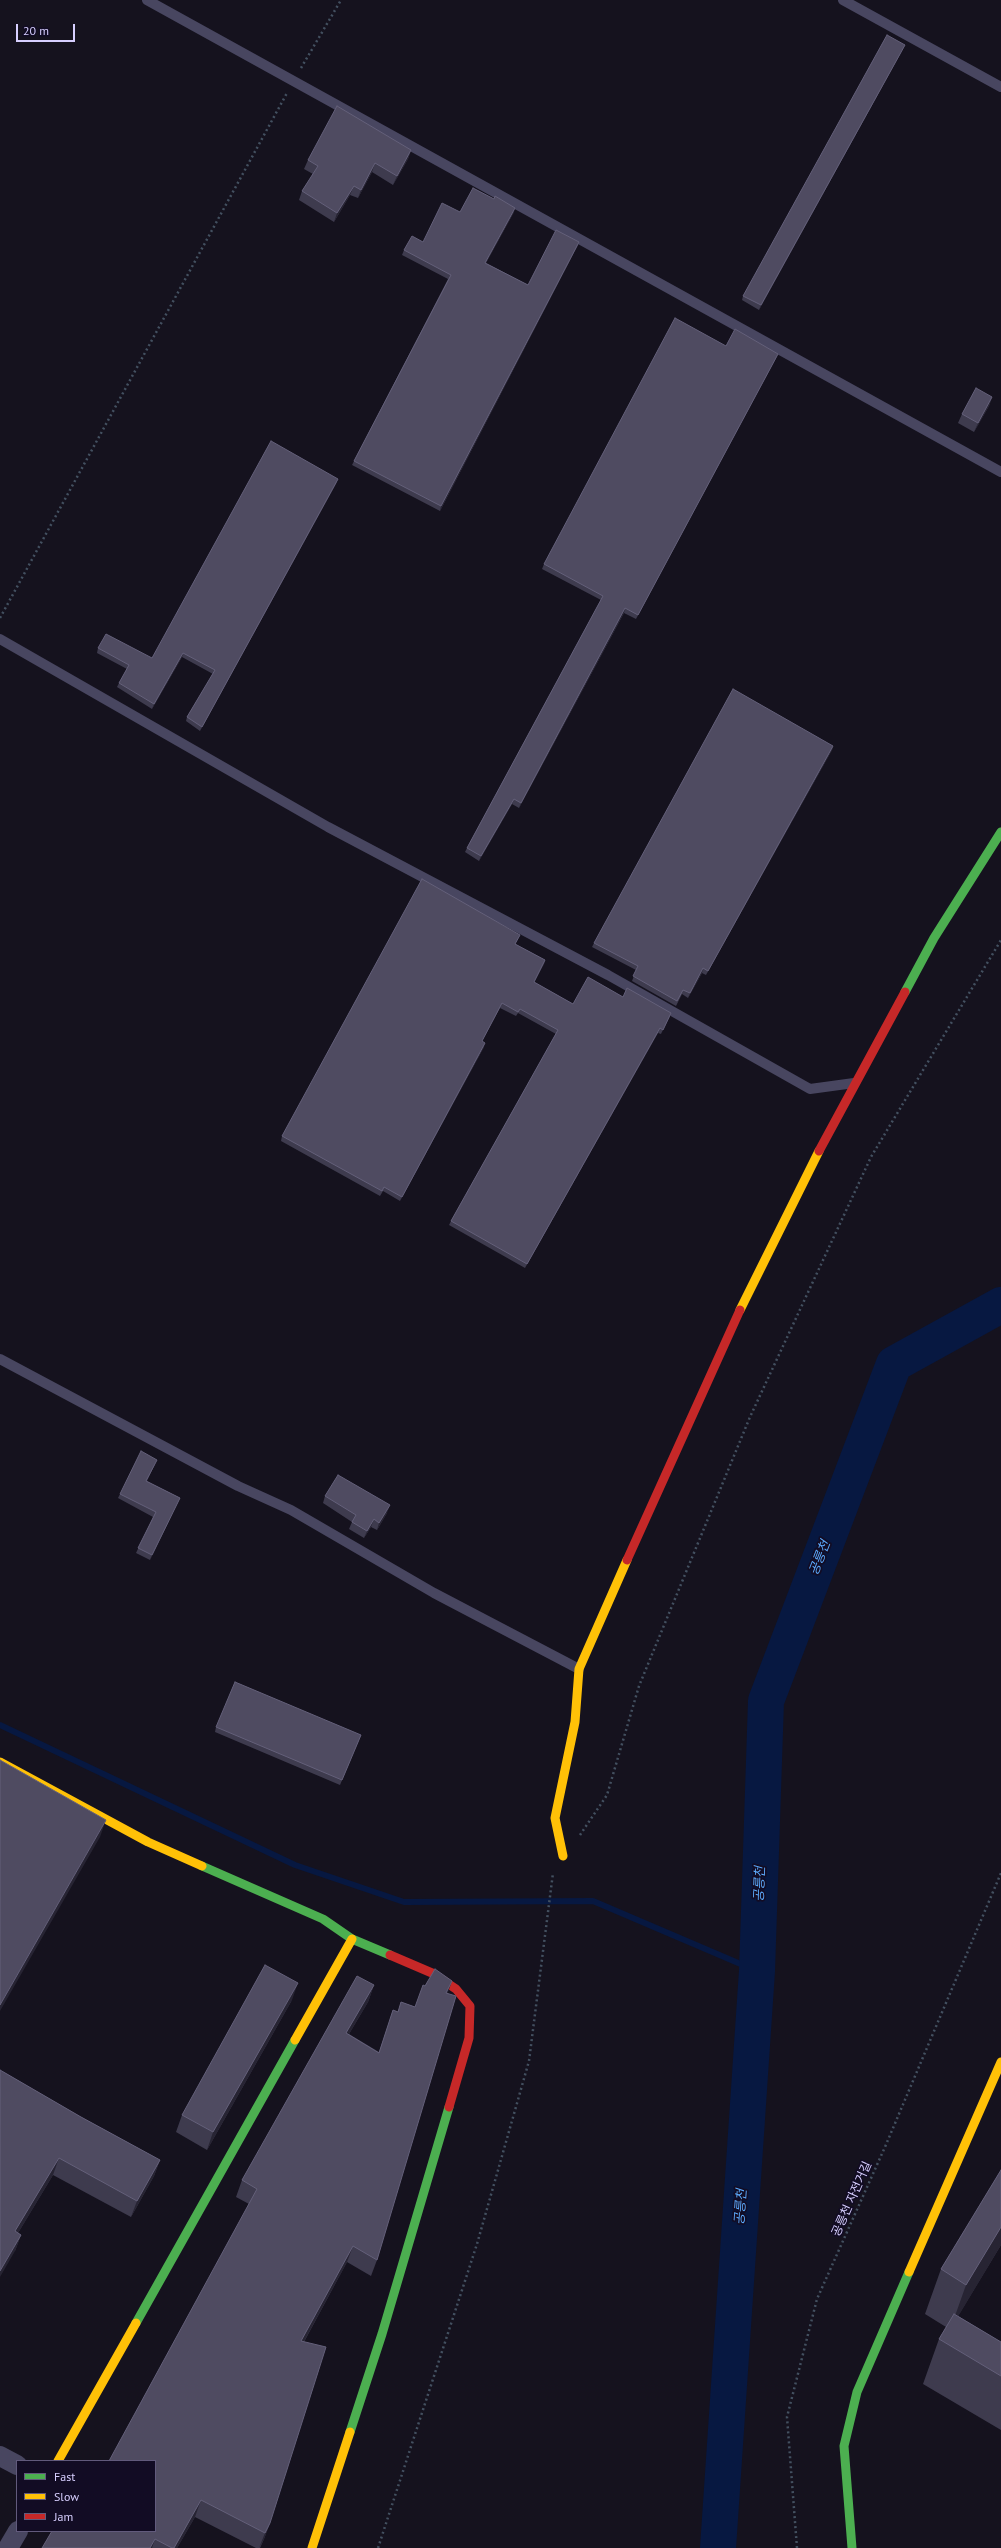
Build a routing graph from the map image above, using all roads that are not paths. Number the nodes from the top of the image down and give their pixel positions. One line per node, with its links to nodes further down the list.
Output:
1 (147, 0): 4 (lane)
2 (843, 0): 3 (lane)
3 (1001, 87)
4 (1001, 472)
5 (0, 639): 7 (lane)
6 (1001, 832): 7 (street)
7 (854, 1083): 9 (street)
8 (0, 1359): 9 (lane)
9 (579, 1669): 11 (street)
10 (0, 1762): 12 (street)
11 (563, 1856)
12 (352, 1939): 15 (street); 19 (street)
13 (1001, 2062): 20 (street)
14 (0, 2456): 16 (street)
15 (59, 2460)
16 (16, 2464)
17 (17, 2532): 18 (street)
18 (8, 2548)
19 (312, 2548)
20 (852, 2548)

